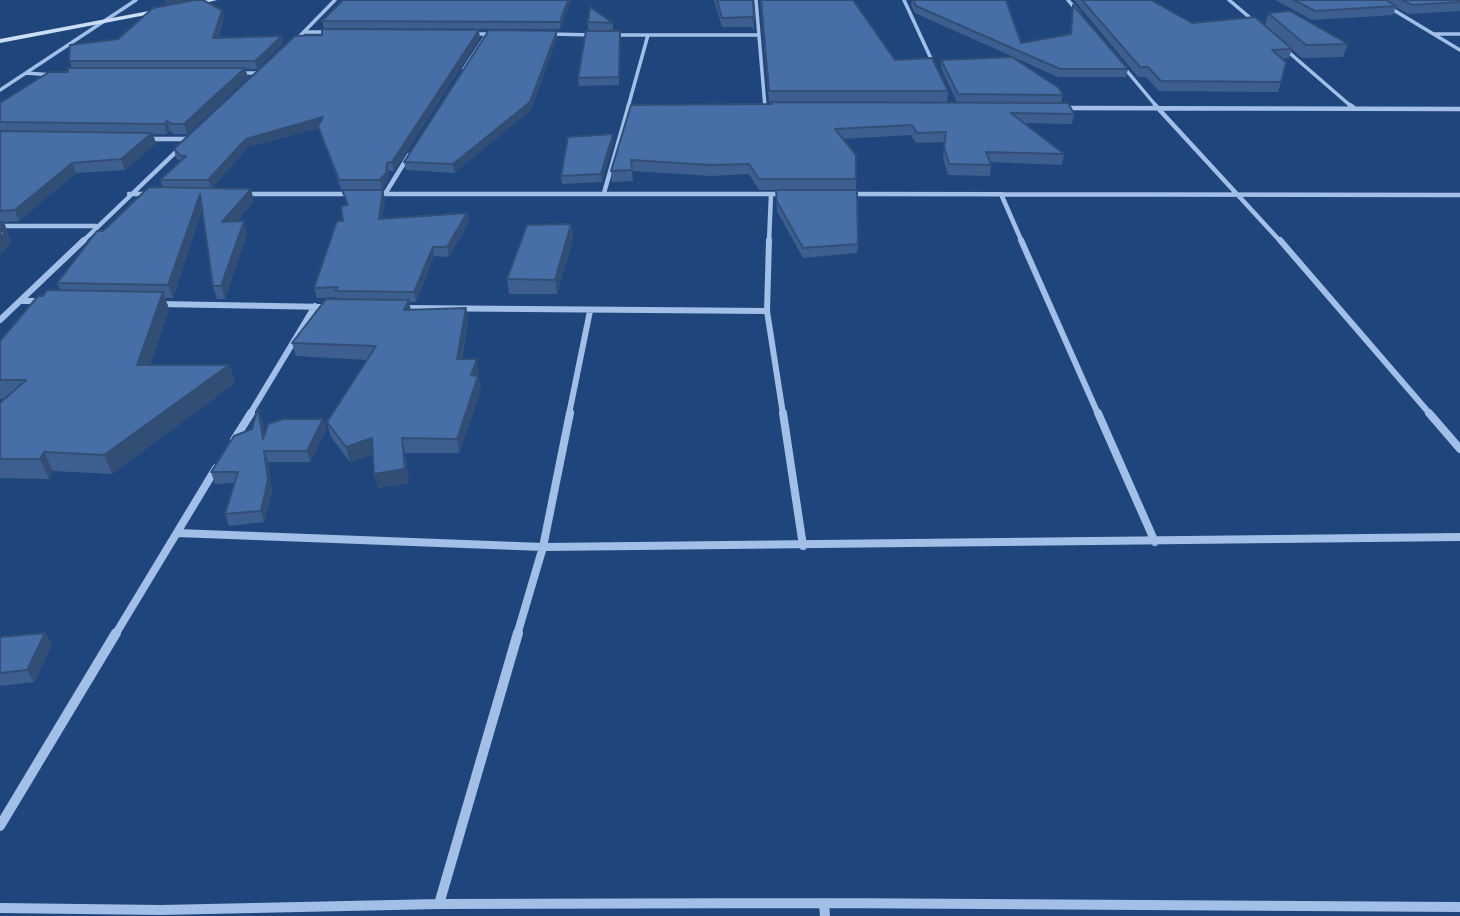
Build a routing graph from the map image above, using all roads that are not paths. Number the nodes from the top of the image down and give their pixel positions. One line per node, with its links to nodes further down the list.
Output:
1 (136, 0): 10 (street)
2 (214, 0): 10 (main road)
3 (335, 0): 12 (street)
4 (756, 0): 23 (street)
5 (904, 0): 30 (street)
6 (1068, 0): 9 (street)
7 (1229, 0): 11 (street)
8 (1377, 0): 18 (street)
9 (1084, 20)
10 (108, 21): 24 (main road); 33 (street)
11 (1260, 27)
12 (304, 32): 13 (street); 26 (street)
13 (330, 33)
14 (461, 33): 15 (street)
15 (486, 34): 16 (street); 35 (street)
16 (500, 34)
17 (540, 34): 20 (street)
18 (1434, 34): 19 (street); 27 (street)
19 (1460, 34)
20 (594, 35)
21 (607, 35): 22 (street)
22 (648, 35): 23 (street); 38 (street)
23 (758, 35): 40 (street)
24 (0, 41)
25 (1281, 45): 42 (street)
26 (286, 48)
27 (1460, 50)
28 (1118, 59): 43 (street)
29 (267, 65): 32 (street)
30 (937, 71)
31 (231, 73): 32 (street)
32 (258, 73): 36 (street)
33 (26, 74): 34 (street); 37 (street)
34 (61, 75)
35 (457, 79)
36 (248, 82)
37 (0, 90)
38 (629, 106): 39 (street); 49 (street)
39 (643, 106)
40 (778, 107)
41 (1063, 108): 43 (street)
42 (1354, 108): 43 (street); 44 (street)
43 (1159, 109): 60 (street)
44 (1460, 109)
45 (199, 130): 47 (street)
46 (135, 138): 47 (street)
47 (189, 139): 50 (street)
48 (414, 148): 55 (street)
49 (604, 192): 55 (street); 56 (street)
50 (129, 194): 51 (street); 63 (street)
51 (156, 194)
52 (237, 194): 53 (street)
53 (358, 194)
54 (371, 194): 55 (street)
55 (385, 194)
56 (771, 194): 57 (street); 71 (street)
57 (784, 194)
58 (838, 194): 59 (street)
59 (1001, 194): 60 (street); 78 (street)
60 (1240, 194): 61 (street); 74 (street)
61 (1460, 195)
62 (0, 226): 63 (street)
63 (96, 226): 64 (street)
64 (21, 301): 65 (street); 72 (street)
65 (48, 302)
66 (155, 304): 67 (street)
67 (316, 306): 68 (street); 73 (street)
68 (343, 307)
69 (398, 308): 70 (street)
70 (590, 311): 71 (street); 80 (street)
71 (767, 311): 79 (street)
72 (0, 320)
73 (228, 449)
74 (1460, 449)
75 (221, 461): 76 (street)
76 (177, 533): 80 (street); 81 (street)
77 (1460, 537): 78 (street)
78 (1155, 542): 79 (street)
79 (803, 546): 80 (street)
80 (543, 547): 83 (street)
81 (0, 826)
82 (824, 903): 83 (street); 86 (street); 87 (street)
83 (439, 904): 85 (street)
84 (1460, 906): 86 (street)
85 (0, 908)
86 (1325, 912)
87 (825, 916)

